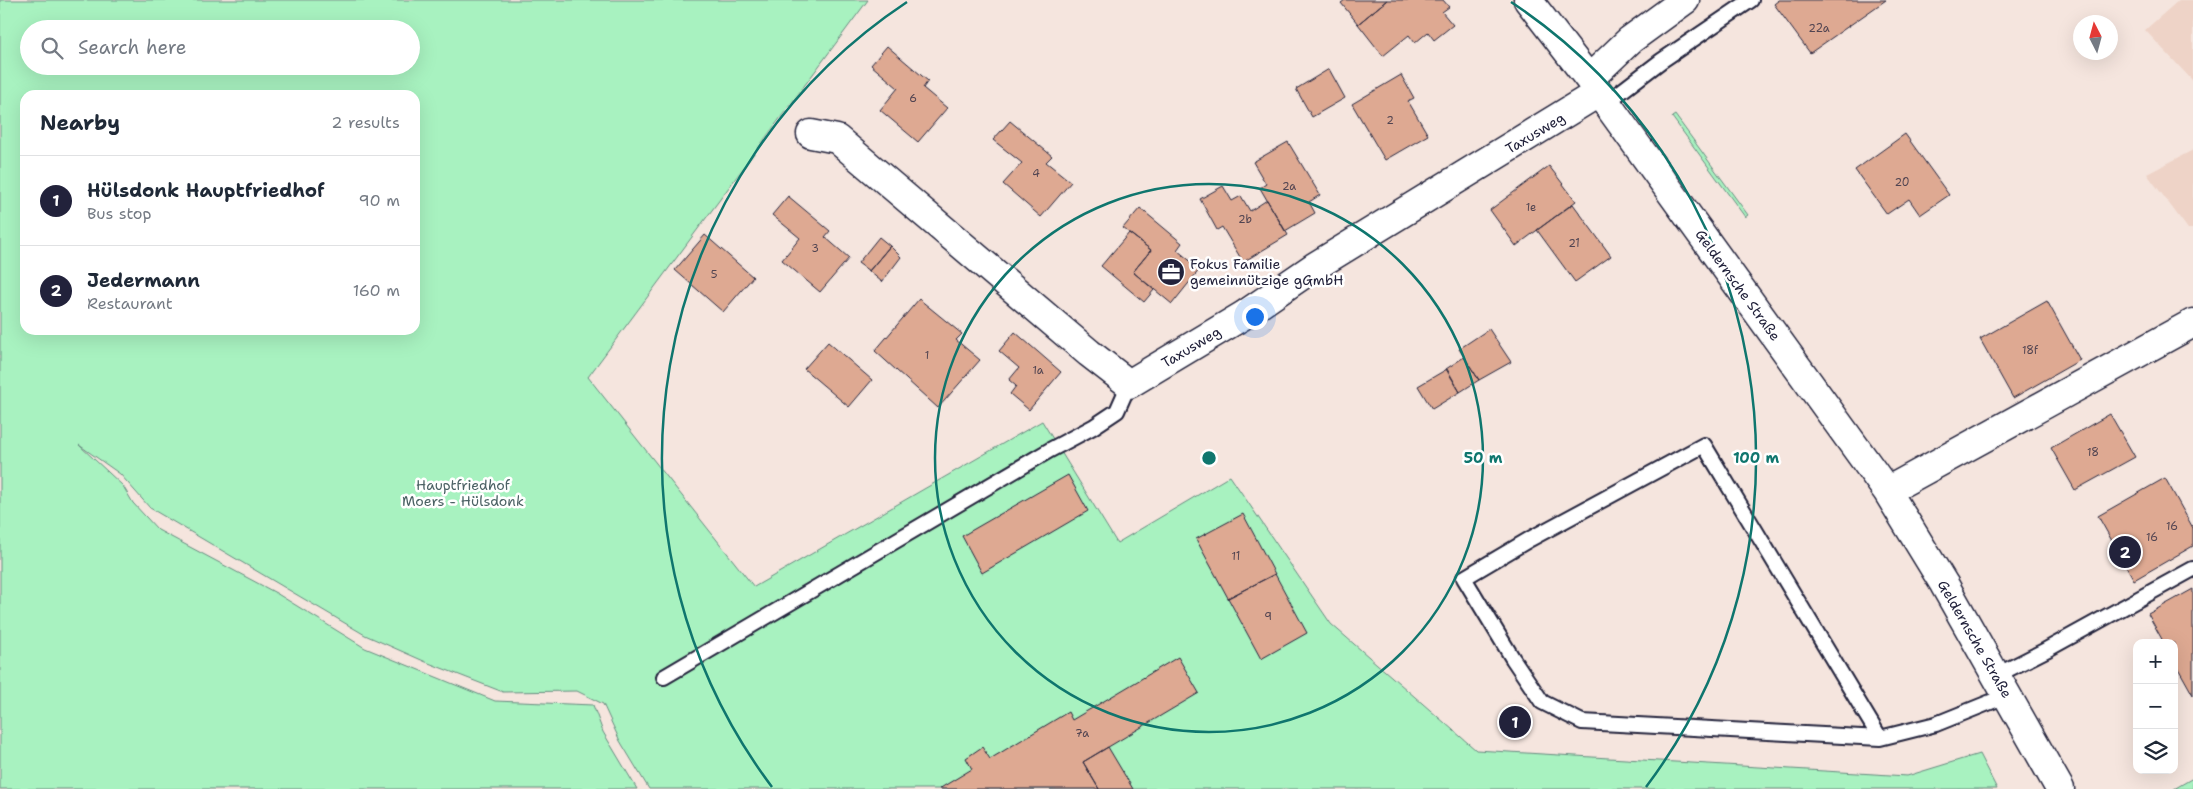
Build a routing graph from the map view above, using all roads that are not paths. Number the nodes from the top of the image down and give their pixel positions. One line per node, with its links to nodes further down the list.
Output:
1 (1528, 0): 4 (street, Geldernsche Straße)
2 (1685, 0): 4 (street)
3 (1751, 0): 4 (lane)
4 (1598, 92): 7 (street, Taxusweg); 8 (street, Geldernsche Straße)
5 (811, 134): 7 (street)
6 (2193, 323): 8 (street)
7 (1129, 384): 10 (lane)
8 (1887, 490): 11 (street, Geldernsche Straße)
9 (2193, 569): 11 (lane)
10 (664, 677)
11 (2002, 685): 12 (lane); 13 (street, Geldernsche Straße)
12 (1880, 738): 12 (lane)
13 (2060, 789)

